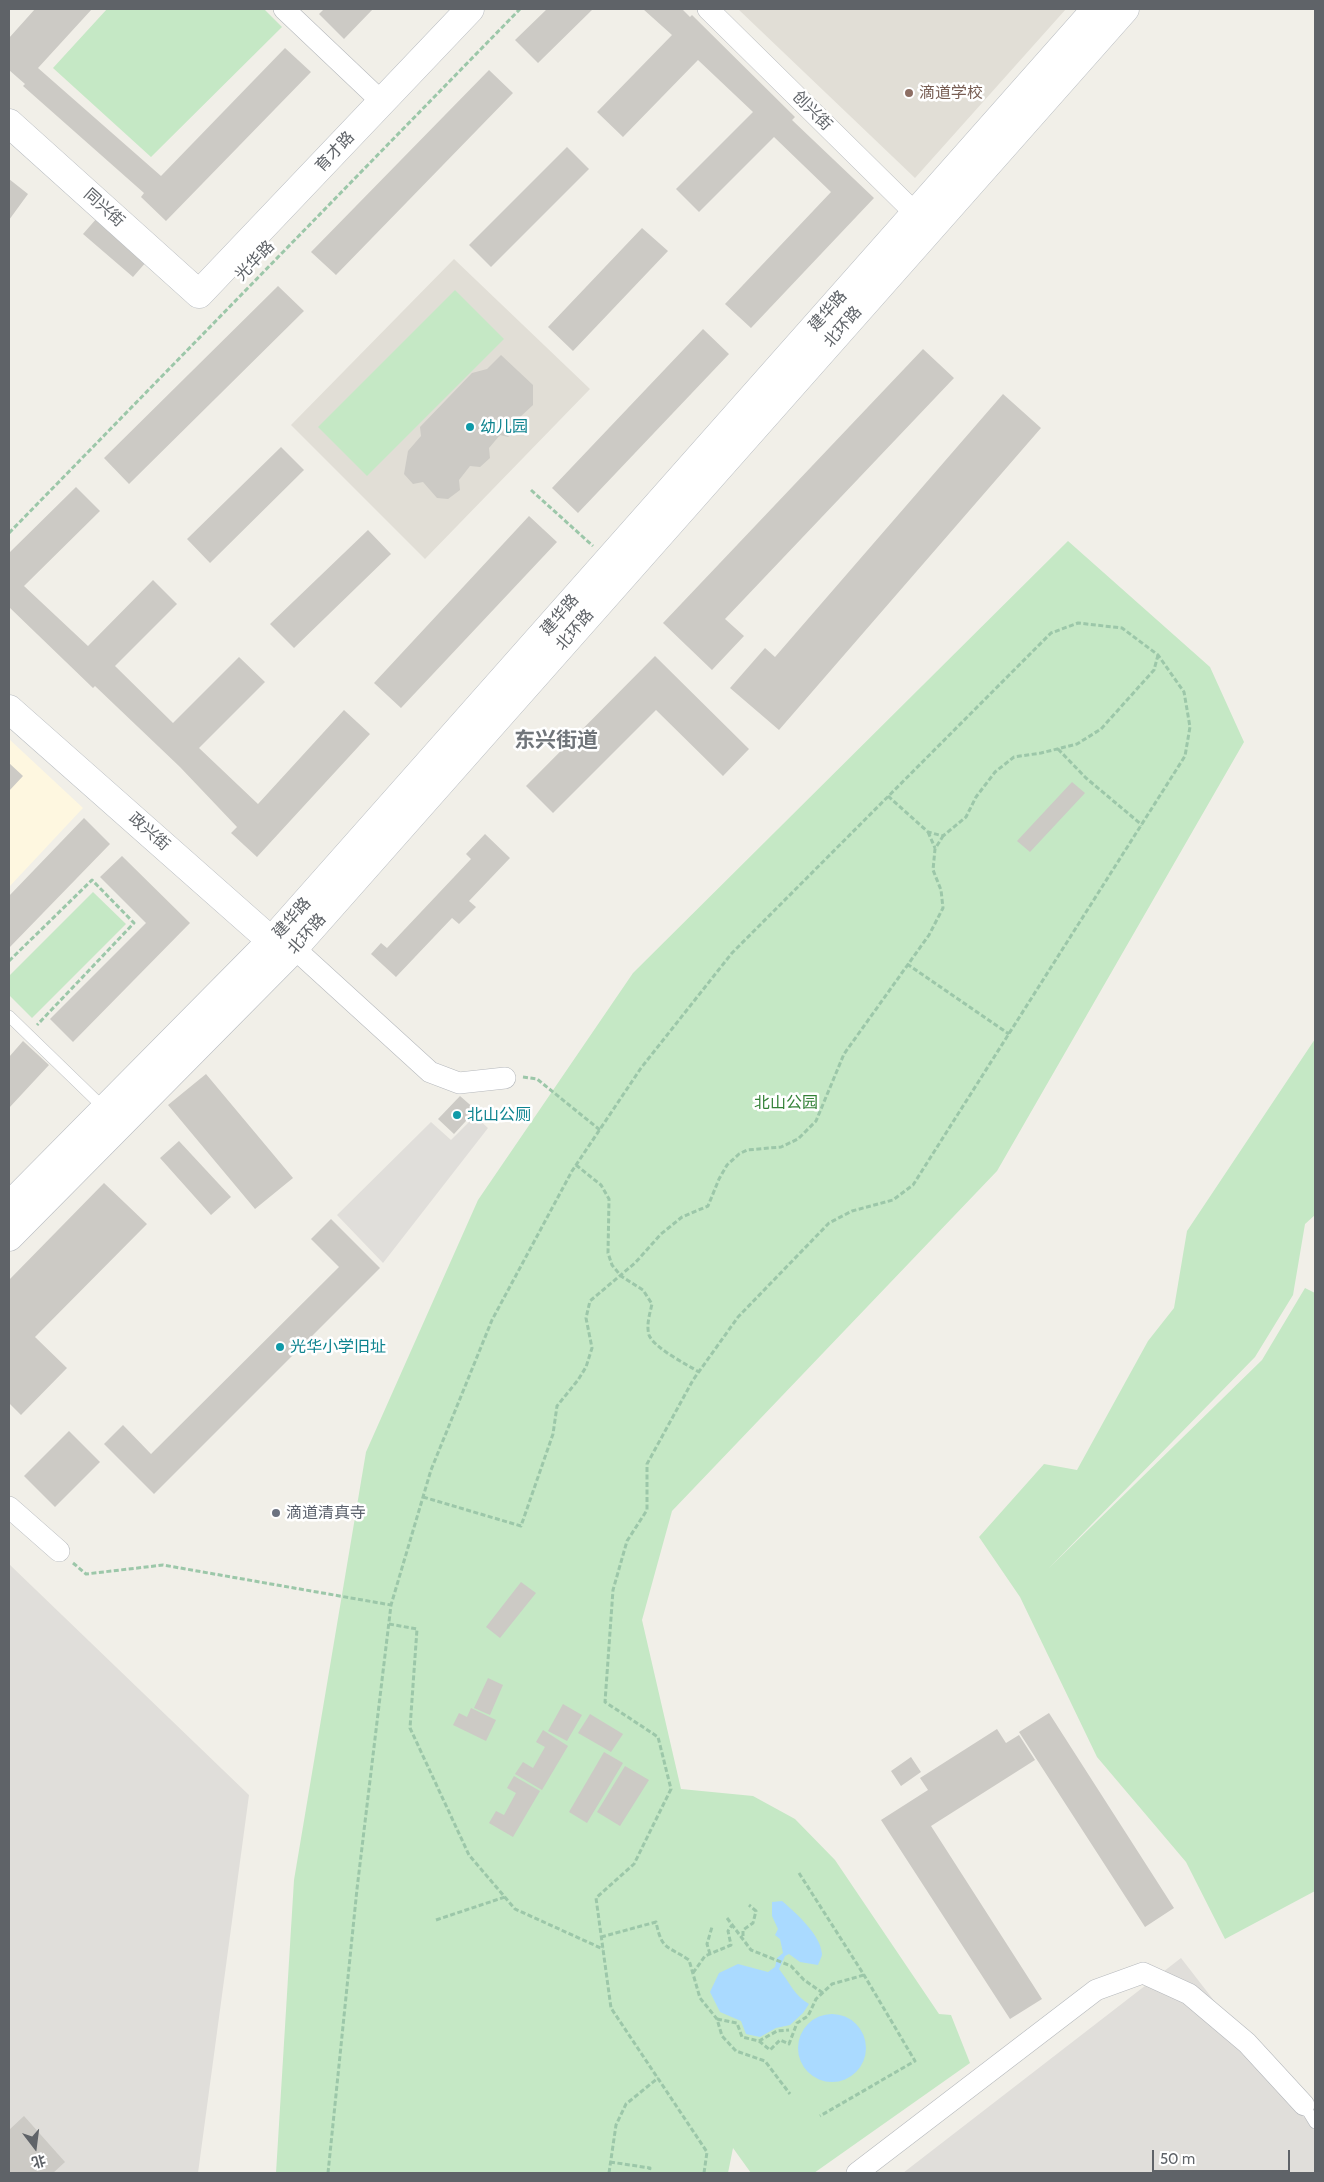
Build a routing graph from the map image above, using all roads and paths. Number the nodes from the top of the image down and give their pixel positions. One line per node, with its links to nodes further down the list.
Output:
1 (284, 9): 7 (street)
2 (470, 9): 7 (street, 育才路)
3 (520, 9): 12 (path, 光华路)
4 (708, 9): 9 (street, 创兴街)
5 (1096, 9): 9 (street, 建华路)
6 (1125, 9): 22 (street, 北环路)
7 (382, 102): 10 (street, 育才路)
8 (9, 123): 10 (street, 同兴街)
9 (915, 213): 13 (street, 建华路)
10 (199, 294)
11 (531, 490): 13 (path)
12 (9, 533)
13 (608, 560): 22 (street, 建华路)
14 (1158, 655): 16 (path); 17 (path); 18 (path)
15 (9, 709): 22 (street, 政兴街)
16 (1058, 749): 18 (path); 20 (path)
17 (888, 796): 19 (path); 30 (path)
18 (1142, 825): 27 (path)
19 (928, 832): 20 (path); 21 (path)
20 (943, 836): 21 (path)
21 (935, 848): 24 (path)
22 (285, 948): 28 (street); 29 (street, 建华路); 33 (street, 北环路)
23 (9, 961): 26 (path)
24 (907, 964): 27 (path); 34 (path)
25 (9, 1016): 26 (lane)
26 (28, 1034): 29 (lane)
27 (1009, 1034): 35 (path)
28 (504, 1078): 30 (path)
29 (105, 1109): 32 (street, 建华路)
30 (600, 1130): 31 (path)
31 (576, 1165): 34 (path); 36 (path)
32 (9, 1206)
33 (9, 1237)
34 (621, 1276): 35 (path); 36 (path)
35 (699, 1372): 48 (path)
36 (423, 1497): 39 (path)
37 (9, 1507): 38 (street)
38 (59, 1551): 39 (path)
39 (391, 1606): 40 (path)
40 (389, 1624): 42 (path); 64 (path)
41 (798, 1873): 53 (path)
42 (505, 1897): 45 (path); 50 (path)
43 (749, 1904): 49 (path)
44 (727, 1918): 46 (path)
45 (436, 1920)
46 (732, 1924): 49 (path); 51 (path)
47 (712, 1927): 51 (path)
48 (601, 1936): 50 (path); 52 (path)
49 (742, 1936): 54 (path)
50 (603, 1950): 58 (path)
51 (710, 1954): 52 (path)
52 (692, 1973): 55 (path)
53 (864, 1975): 54 (path); 61 (path)
54 (823, 1992): 57 (path)
55 (717, 2019): 57 (path); 59 (path)
56 (789, 2030): 57 (path)
57 (759, 2041)
58 (658, 2078): 63 (path); 67 (path)
59 (790, 2094)
60 (1304, 2105): 62 (lane); 68 (street)
61 (820, 2116)
62 (1315, 2123)
63 (610, 2162): 65 (path); 66 (path)
64 (328, 2173)
65 (609, 2173)
66 (649, 2173)
67 (704, 2173)
68 (857, 2173)

